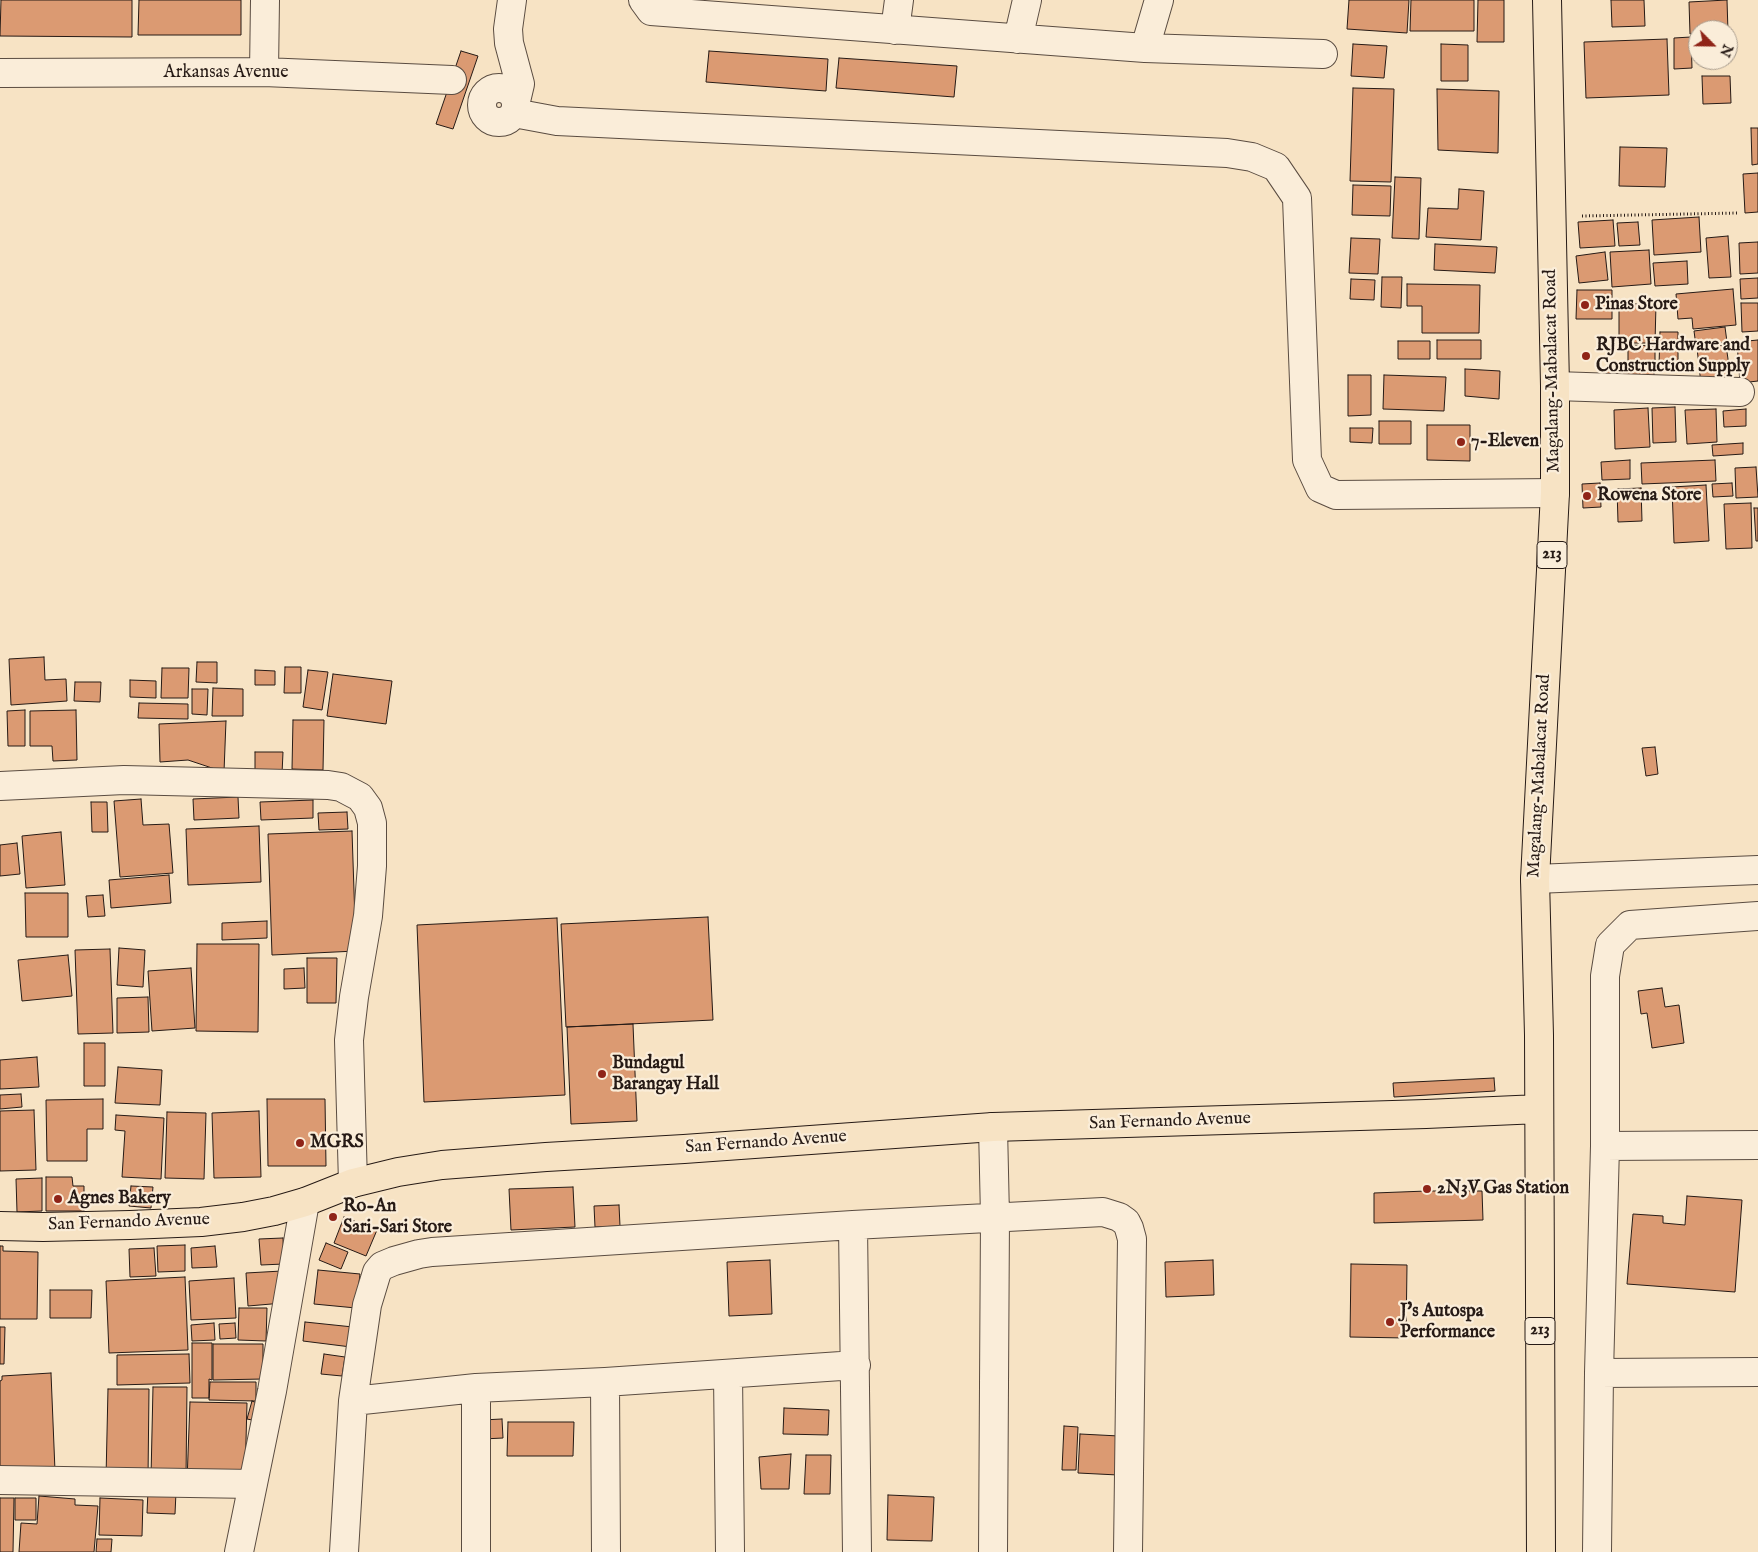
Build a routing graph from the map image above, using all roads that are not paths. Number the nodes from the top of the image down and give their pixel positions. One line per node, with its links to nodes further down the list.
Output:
1 (265, 0): 13 (street)
2 (512, 0): 15 (street)
3 (643, 0): 8 (street)
4 (899, 0): 9 (street)
5 (1027, 0): 10 (street)
6 (1159, 0): 11 (street)
7 (1547, 0): 16 (main road, Magalang-Mabalacat Road / 213)
8 (774, 10): 9 (street)
9 (895, 30): 10 (street)
10 (1018, 39): 11 (street)
11 (1146, 48): 12 (street)
12 (1323, 54)
13 (264, 72): 14 (street, Arkansas Avenue); 15 (street, Arkansas Avenue)
14 (0, 73)
15 (515, 107): 18 (street)
16 (1555, 386): 17 (street); 18 (main road, Magalang-Mabalacat Road / 213)
17 (1740, 392)
18 (1555, 493): 21 (main road, Magalang-Mabalacat Road / 213)
19 (0, 786): 27 (street)
20 (1758, 870): 21 (street)
21 (1535, 879): 23 (main road, Magalang-Mabalacat Road / 213)
22 (1758, 916): 26 (street)
23 (1539, 1109): 24 (main road, San Fernando Avenue); 49 (main road, Magalang-Mabalacat Road / 213)
24 (993, 1127): 27 (main road, San Fernando Avenue); 29 (street)
25 (1758, 1145): 26 (street)
26 (1605, 1146): 34 (street)
27 (353, 1182): 28 (main road, San Fernando Avenue)
28 (305, 1202): 31 (main road, San Fernando Avenue); 40 (street)
29 (995, 1217): 30 (street); 47 (street); 48 (street)
30 (853, 1225): 32 (street); 38 (street)
31 (0, 1226)
32 (856, 1365): 35 (street); 46 (street)
33 (1758, 1372): 34 (street)
34 (1599, 1373): 50 (street)
35 (728, 1374): 36 (street); 45 (street)
36 (605, 1382): 37 (street); 44 (street)
37 (476, 1388): 38 (street); 43 (street)
38 (353, 1401): 42 (street)
39 (0, 1480): 40 (street)
40 (253, 1484): 41 (street)
41 (239, 1552)
42 (344, 1552)
43 (476, 1552)
44 (606, 1552)
45 (730, 1552)
46 (856, 1552)
47 (994, 1552)
48 (1128, 1552)
49 (1540, 1552)
50 (1597, 1552)

